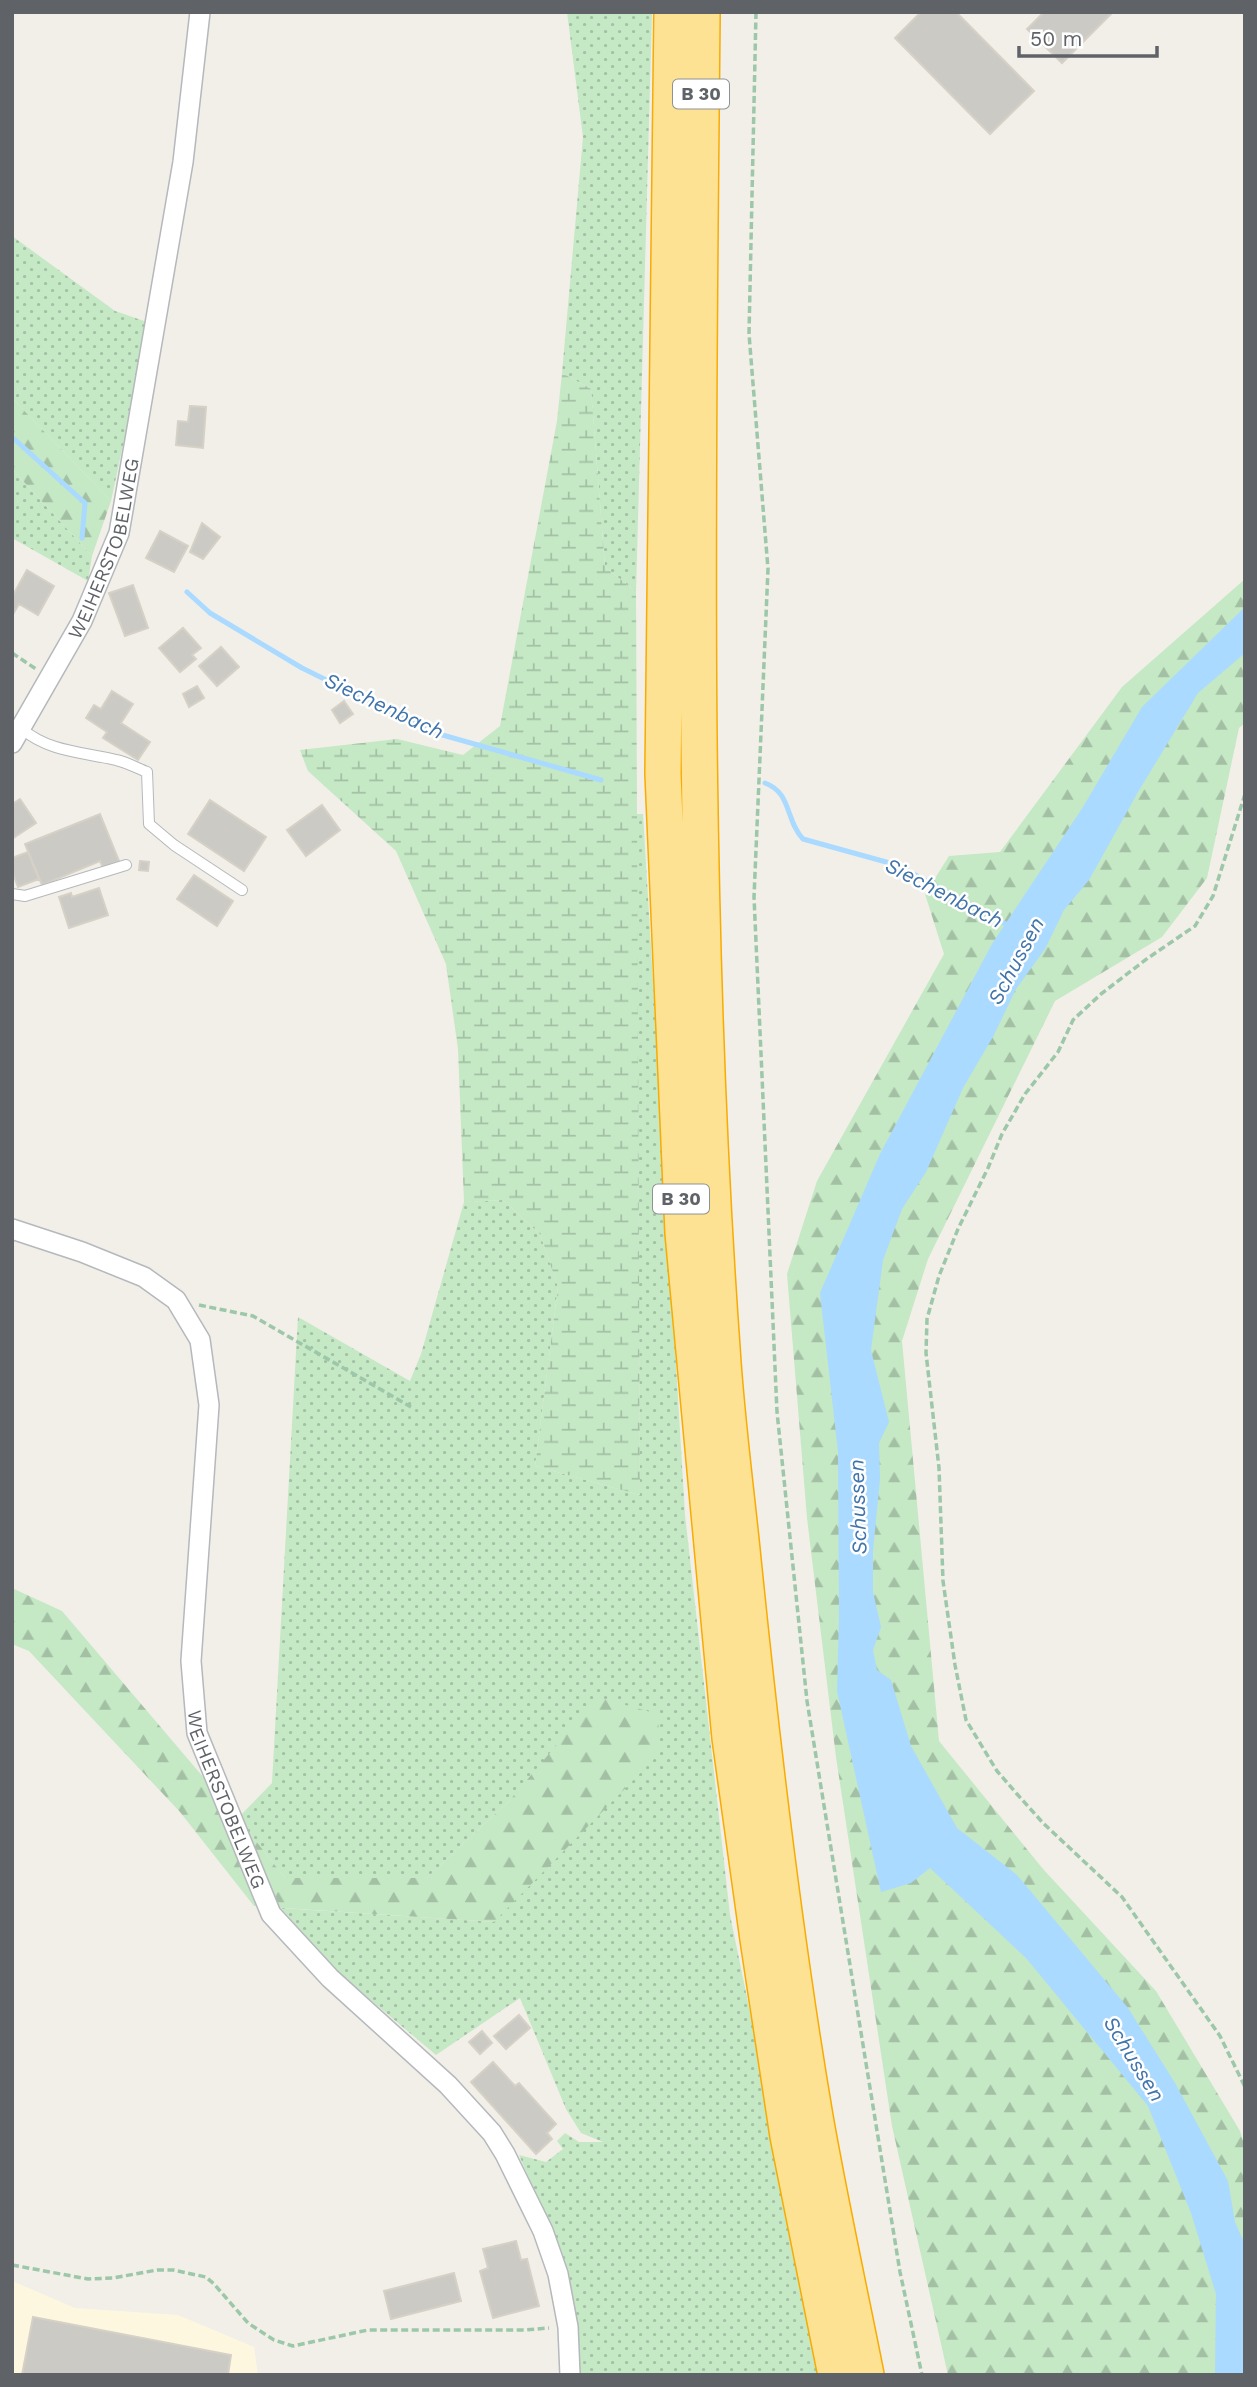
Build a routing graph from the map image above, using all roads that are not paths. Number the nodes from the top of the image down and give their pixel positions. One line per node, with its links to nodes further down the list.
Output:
1 (200, 12): 4 (street, WEIHERSTOBELWEG)
2 (672, 12): 10 (highway, B 30)
3 (702, 12): 11 (highway, B 30)
4 (17, 736): 6 (lane)
5 (126, 865): 7 (lane)
6 (242, 890)
7 (12, 894)
8 (12, 1229): 9 (street, WEIHERSTOBELWEG)
9 (570, 2375)
10 (836, 2375)
11 (866, 2375)

